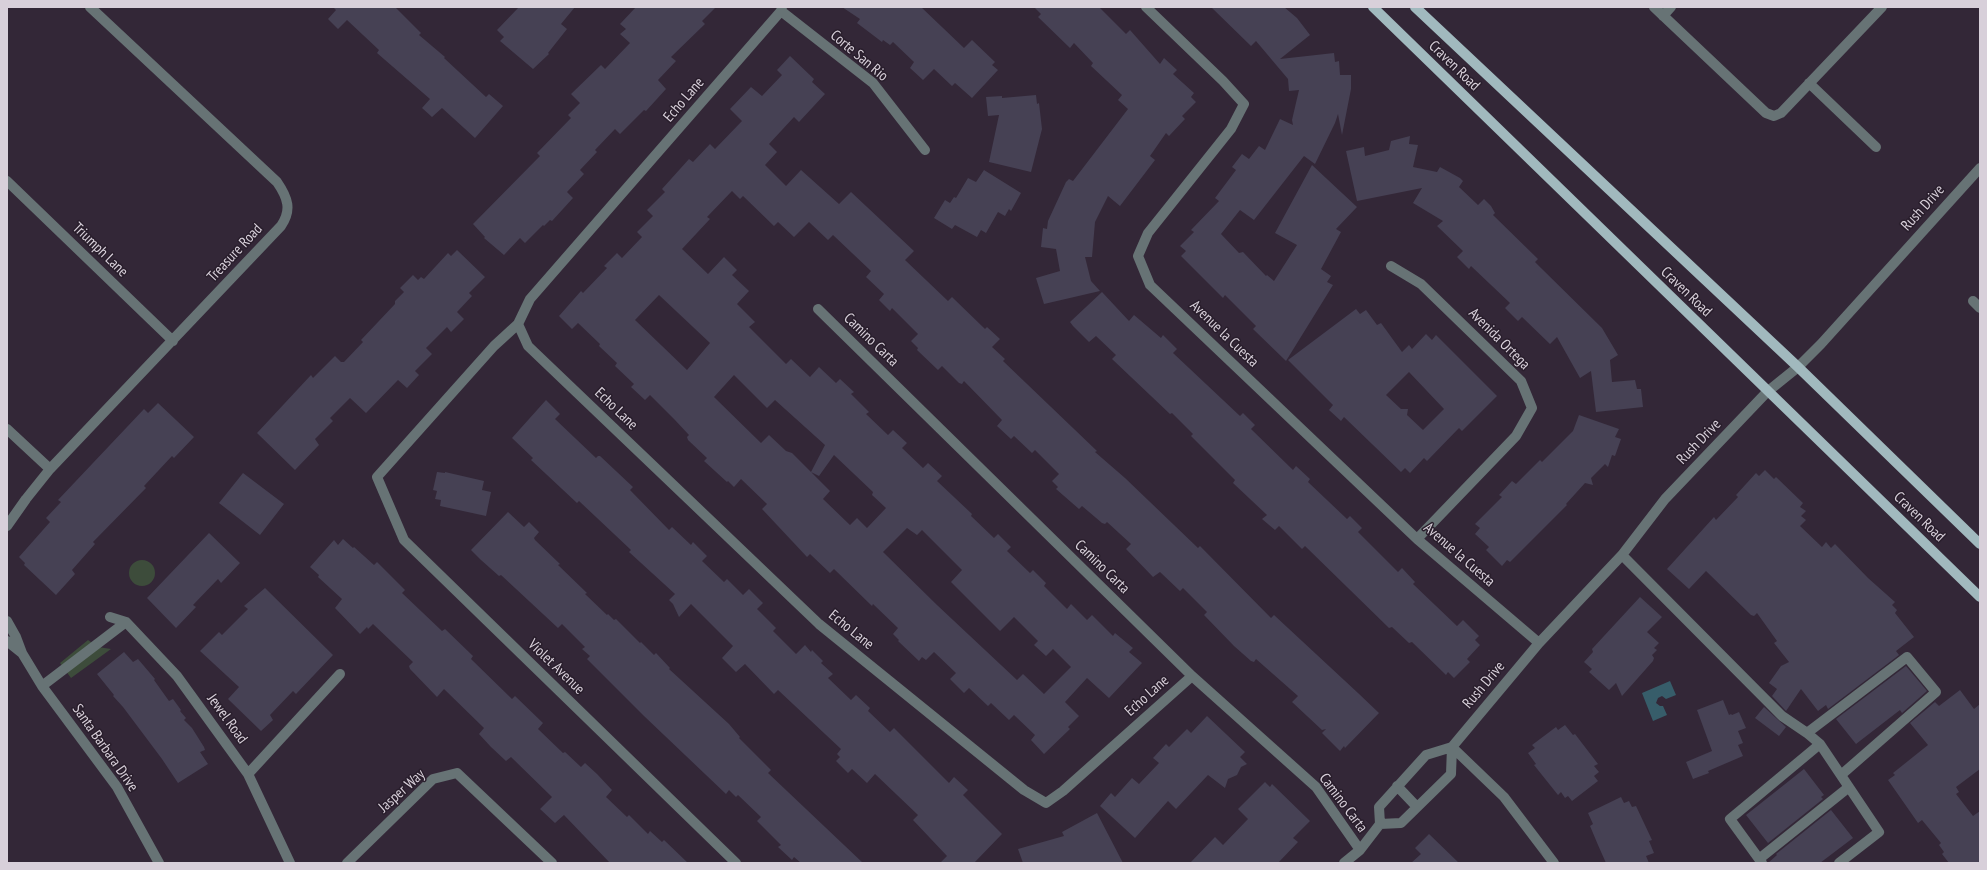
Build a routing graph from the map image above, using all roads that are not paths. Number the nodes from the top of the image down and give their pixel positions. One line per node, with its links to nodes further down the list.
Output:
1 (90, 7): 18 (street, Treasure Road)
2 (1146, 7): 25 (street, Avenue la Cuesta)
3 (1373, 7): 20 (main road, Craven Road)
4 (1415, 7): 19 (main road, Craven Road)
5 (1654, 7): 9 (street)
6 (1671, 7): 9 (street)
7 (1882, 7): 10 (street)
8 (782, 9): 12 (street, Corte San Rio); 17 (street, Echo Lane)
9 (1663, 16): 10 (street)
10 (1809, 83): 11 (street)
11 (1876, 147)
12 (925, 150)
13 (1980, 168): 19 (street, Rush Drive)
14 (7, 181): 18 (street, Triumph Lane)
15 (1391, 266): 25 (street, Avenida Ortega)
16 (818, 309): 36 (street, Camino Carta)
17 (518, 324): 23 (street, Echo Lane); 36 (street, Echo Lane)
18 (173, 341): 22 (street, Treasure Road)
19 (1798, 367): 20 (street, Rush Drive); 26 (main road, Craven Road)
20 (1767, 392): 27 (street, Rush Drive); 28 (main road, Craven Road)
21 (7, 429): 22 (street)
22 (50, 470): 24 (street, Treasure Road)
23 (377, 477): 53 (street, Violet Avenue)
24 (7, 526)
25 (1417, 539): 33 (street, Avenue la Cuesta)
26 (1980, 544)
27 (1622, 555): 33 (street, Rush Drive); 38 (street)
28 (1980, 597)
29 (110, 617): 31 (street, Jewel Road)
30 (7, 621): 34 (street, Santa Barbara Drive)
31 (126, 622): 37 (street); 41 (street, Jewel Road)
32 (7, 641): 34 (street, Santa Barbara Drive)
33 (1539, 643): 40 (street, Rush Drive)
34 (22, 653): 37 (street, Santa Barbara Drive)
35 (340, 674): 41 (street)
36 (1192, 676): 47 (street, Camino Carta)
37 (42, 686): 49 (street, Santa Barbara Drive)
38 (1807, 733): 39 (street); 42 (street)
39 (1820, 744): 42 (street); 48 (street)
40 (1452, 747): 43 (street); 45 (street); 55 (street)
41 (248, 774): 50 (street, Jewel Road)
42 (1841, 775): 44 (street)
43 (1397, 786): 45 (street); 46 (street)
44 (1849, 787): 48 (street); 56 (street)
45 (1417, 807): 46 (street)
46 (1380, 824): 47 (street)
47 (1360, 850): 54 (street)
48 (1761, 861)
49 (159, 863)
50 (290, 863)
51 (347, 863): 52 (street, Jasper Way)
52 (552, 863)
53 (736, 863)
54 (1344, 863)
55 (1554, 863)
56 (1839, 863)

